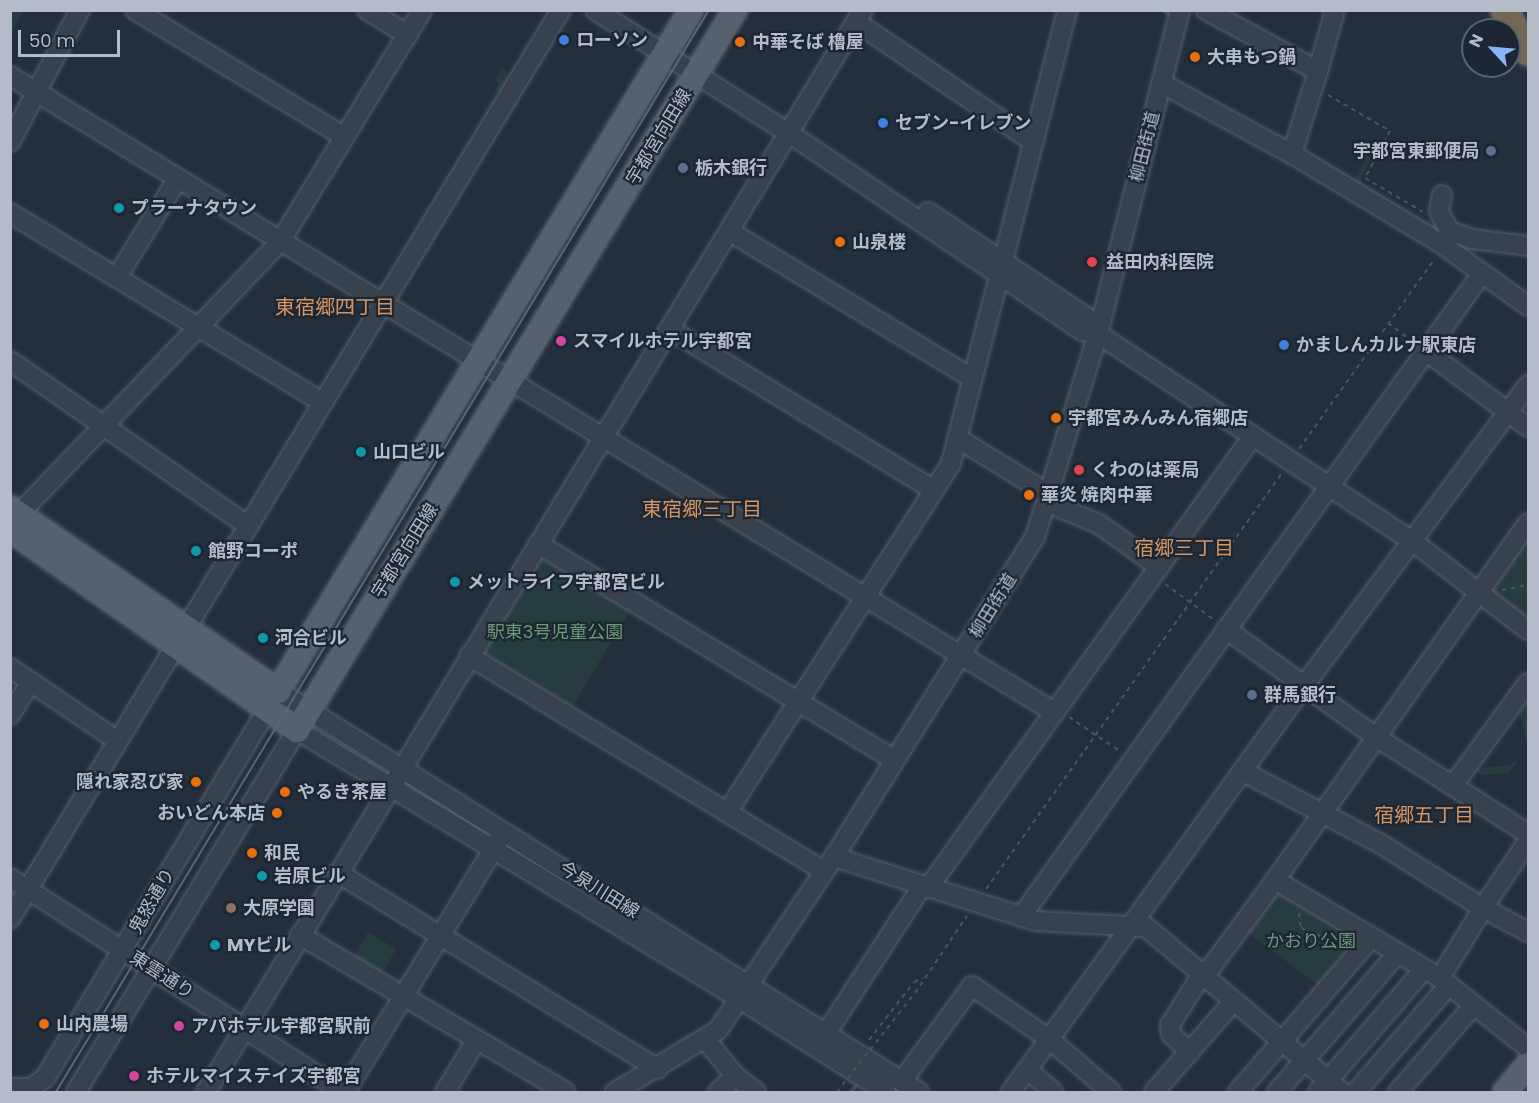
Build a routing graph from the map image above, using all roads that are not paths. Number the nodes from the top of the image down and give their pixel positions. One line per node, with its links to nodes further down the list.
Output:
1 (80, 10): 23 (street)
2 (135, 10): 25 (street)
3 (367, 10): 16 (street)
4 (422, 10): 16 (street)
5 (561, 10): 38 (street)
6 (595, 10): 17 (street)
7 (614, 10): 17 (street)
8 (691, 10): 17 (main road, 宇都宮向田線)
9 (735, 10): 19 (main road, 宇都宮向田線)
10 (1180, 10): 22 (street, 柳田街道)
11 (1206, 10): 20 (street)
12 (1335, 10): 20 (street)
13 (1504, 10): 18 (highway)
14 (1066, 11): 26 (street)
15 (859, 16): 24 (street); 26 (street)
16 (408, 35): 25 (street)
17 (668, 49): 19 (street); 44 (main road, 宇都宮向田線)
18 (1528, 52)
19 (700, 69): 24 (street); 46 (main road, 宇都宮向田線)
20 (1318, 71): 28 (street)
21 (10, 76): 23 (street)
22 (1161, 83): 28 (street); 42 (street, 柳田街道)
23 (37, 92): 27 (street); 29 (street)
24 (792, 128): 32 (street); 35 (street)
25 (345, 137): 33 (street)
26 (1032, 141): 35 (street)
27 (10, 142)
28 (1292, 154): 36 (street)
29 (177, 180): 33 (street); 37 (street)
30 (1442, 195): 34 (street)
31 (10, 213): 37 (street)
32 (729, 231): 41 (street); 47 (street)
33 (280, 242): 38 (street); 40 (street)
34 (1528, 246)
35 (999, 267): 42 (street); 47 (street)
36 (1482, 273): 39 (street); 43 (street)
37 (117, 277): 40 (street)
38 (380, 303): 44 (street); 49 (street)
39 (1528, 306)
40 (199, 327): 49 (street); 51 (street)
41 (669, 328): 54 (street); 57 (street)
42 (1098, 334): 53 (street); 58 (street, 柳田街道)
43 (1426, 351): 50 (street); 56 (street)
44 (479, 359): 46 (street); 77 (main road, 宇都宮向田線)
45 (10, 361): 51 (street)
46 (512, 378): 54 (street); 80 (main road, 宇都宮向田線)
47 (972, 378): 55 (street)
48 (1528, 385): 50 (street)
49 (322, 402): 61 (street)
50 (1508, 412): 52 (street); 62 (street)
51 (104, 427): 59 (street); 61 (street)
52 (1528, 427)
53 (1253, 436): 56 (street); 64 (street)
54 (605, 437): 63 (street); 66 (street)
55 (957, 438): 57 (street); 58 (street)
56 (1327, 485): 62 (street); 67 (street)
57 (934, 490): 66 (street)
58 (1049, 499): 64 (street); 70 (street, 柳田街道)
59 (13, 517): 69 (main road)
60 (1528, 522): 65 (street)
61 (248, 526): 69 (street)
62 (1411, 540): 65 (street); 75 (street)
63 (538, 544): 71 (street); 76 (street)
64 (1156, 571): 78 (street)
65 (1483, 588): 68 (street); 81 (street)
66 (863, 597): 70 (street); 76 (street)
67 (1226, 628): 75 (street); 101 (street)
68 (1528, 630)
69 (181, 637): 77 (main road); 82 (street)
70 (963, 654): 78 (street); 83 (street, 柳田街道)
71 (469, 656): 84 (street); 88 (street)
72 (10, 668): 73 (street)
73 (31, 682): 79 (street); 82 (street)
74 (1528, 683): 86 (street)
75 (1302, 687): 81 (street); 85 (street)
76 (799, 699): 83 (street); 88 (street)
77 (272, 700): 80 (main road); 108 (street, 鬼怒通り)
78 (1055, 711): 98 (street)
79 (10, 715)
80 (303, 720): 84 (street, 今泉川田線); 87 (street, 今泉川田線); 110 (street, 鬼怒通り)
81 (1376, 737): 86 (street); 89 (street)
82 (118, 741): 99 (street)
83 (895, 760): 94 (street, 柳田街道)
84 (402, 767): 87 (street); 90 (street, 今泉川田線)
85 (1242, 771): 89 (street); 103 (street)
86 (1454, 784): 91 (street)
87 (390, 787): 93 (street, 今泉川田線); 95 (street)
88 (728, 811): 94 (street)
89 (1322, 814): 97 (street); 100 (street)
90 (504, 831): 93 (street); 113 (street, 今泉川田線)
91 (1528, 834)
92 (1528, 841): 100 (street)
93 (495, 848): 106 (street); 113 (street, 今泉川田線)
94 (829, 864): 98 (street); 113 (street, 柳田街道)
95 (338, 873): 105 (street); 106 (street)
96 (10, 878): 99 (street, 東雲通り)
97 (1275, 880): 107 (street); 111 (street)
98 (925, 887): 101 (street); 118 (street)
99 (28, 890): 102 (street); 108 (street, 東雲通り)
100 (1483, 908): 104 (street); 112 (street)
101 (1021, 917): 103 (street)
102 (10, 919)
103 (1129, 928): 111 (street); 119 (street)
104 (1528, 932)
105 (300, 935): 114 (street); 117 (street)
106 (441, 936): 114 (street); 127 (street)
107 (1371, 938): 109 (street); 122 (street)
108 (123, 950): 110 (street, 東雲通り); 131 (street, 鬼怒通り)
109 (1398, 953): 112 (street); 125 (street)
110 (152, 969): 117 (street, 東雲通り); 133 (street, 鬼怒通り)
111 (1202, 974): 115 (street); 124 (street)
112 (1437, 978): 116 (street); 132 (street); 149 (street)
113 (745, 992): 118 (street, 今泉川田線); 121 (street, 柳田街道); 141 (street, 今泉川田線)
114 (404, 997): 120 (street); 135 (street)
115 (1233, 1002): 122 (street); 124 (street)
116 (1473, 1006): 123 (street); 150 (street)
117 (243, 1028): 134 (street); 135 (street, 東雲通り)
118 (827, 1032): 130 (street, 今泉川田線)
119 (1049, 1039): 128 (street); 130 (street); 145 (street)
120 (476, 1041): 136 (street); 137 (street)
121 (706, 1041): 127 (street, 柳田街道); 129 (street)
122 (1282, 1042): 125 (street); 147 (street)
123 (1528, 1048)
124 (1190, 1052): 146 (street)
125 (1305, 1061): 132 (street); 148 (street)
126 (1528, 1065): 151 (main road)
127 (658, 1070): 138 (street, 柳田街道)
128 (1028, 1070): 143 (street); 144 (street)
129 (735, 1076): 139 (street); 140 (street)
130 (902, 1081): 142 (street, 今泉川田線)
131 (10, 1088)
132 (1329, 1089)
133 (76, 1092)
134 (206, 1092)
135 (344, 1092)
136 (445, 1092)
137 (565, 1092)
138 (615, 1092)
139 (718, 1092)
140 (756, 1092)
141 (886, 1092)
142 (919, 1092)
143 (1011, 1092)
144 (1053, 1092)
145 (1111, 1092)
146 (1154, 1092)
147 (1238, 1092)
148 (1277, 1092)
149 (1356, 1092)
150 (1398, 1092)
151 (1505, 1092)

